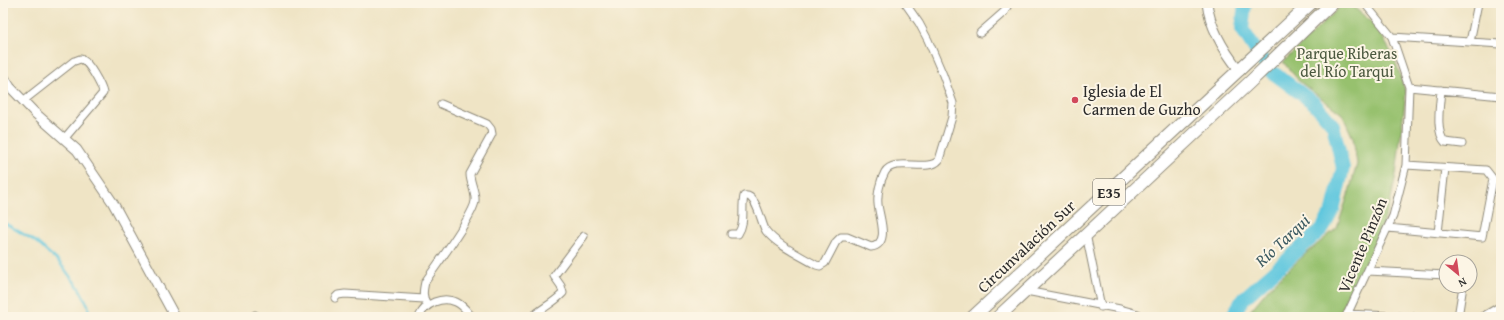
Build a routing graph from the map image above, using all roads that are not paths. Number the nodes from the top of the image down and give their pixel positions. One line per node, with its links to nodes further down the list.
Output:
1 (905, 3): 25 (street)
2 (1009, 3): 8 (street)
3 (1207, 3): 12 (street)
4 (1332, 3): 26 (highway, Circunvalación Sur / E35)
5 (1366, 3): 9 (street, Vicente Pinzón)
6 (1478, 3): 10 (street)
7 (1309, 4): 12 (highway, Circunvalación Sur / E35)
8 (980, 33)
9 (1392, 37): 10 (street); 14 (street, Vicente Pinzón)
10 (1470, 42): 11 (street)
11 (1501, 44)
12 (1242, 68): 41 (highway, Circunvalación Sur / E35)
13 (3, 76): 17 (street)
14 (1409, 87): 15 (street); 21 (street, Vicente Pinzón)
15 (1441, 90): 16 (street); 20 (street)
16 (1501, 96)
17 (23, 101): 19 (street); 19 (street)
18 (441, 104): 33 (street)
19 (64, 139): 37 (street)
20 (1462, 144)
21 (1406, 165): 22 (street); 23 (street, Vicente Pinzón)
22 (1445, 168): 24 (street); 24 (street)
23 (1388, 228): 24 (street); 28 (street, Vicente Pinzón)
24 (1438, 233)
25 (731, 234)
26 (1086, 234): 30 (highway, Circunvalación Sur / E35); 35 (street)
27 (584, 236): 40 (street)
28 (1368, 271): 29 (street); 36 (street, Vicente Pinzón)
29 (1438, 275)
30 (1026, 291): 35 (street); 42 (highway, Circunvalación Sur / E35)
31 (1462, 294): 45 (street)
32 (335, 298): 33 (street)
33 (426, 302): 38 (street); 39 (street)
34 (1501, 306): 46 (street)
35 (1101, 307): 43 (street)
36 (1347, 315): 44 (street)
37 (175, 317)
38 (419, 317)
39 (472, 317)
40 (532, 317)
41 (973, 317)
42 (998, 317)
43 (1140, 317)
44 (1413, 317)
45 (1458, 317)
46 (1482, 317)

